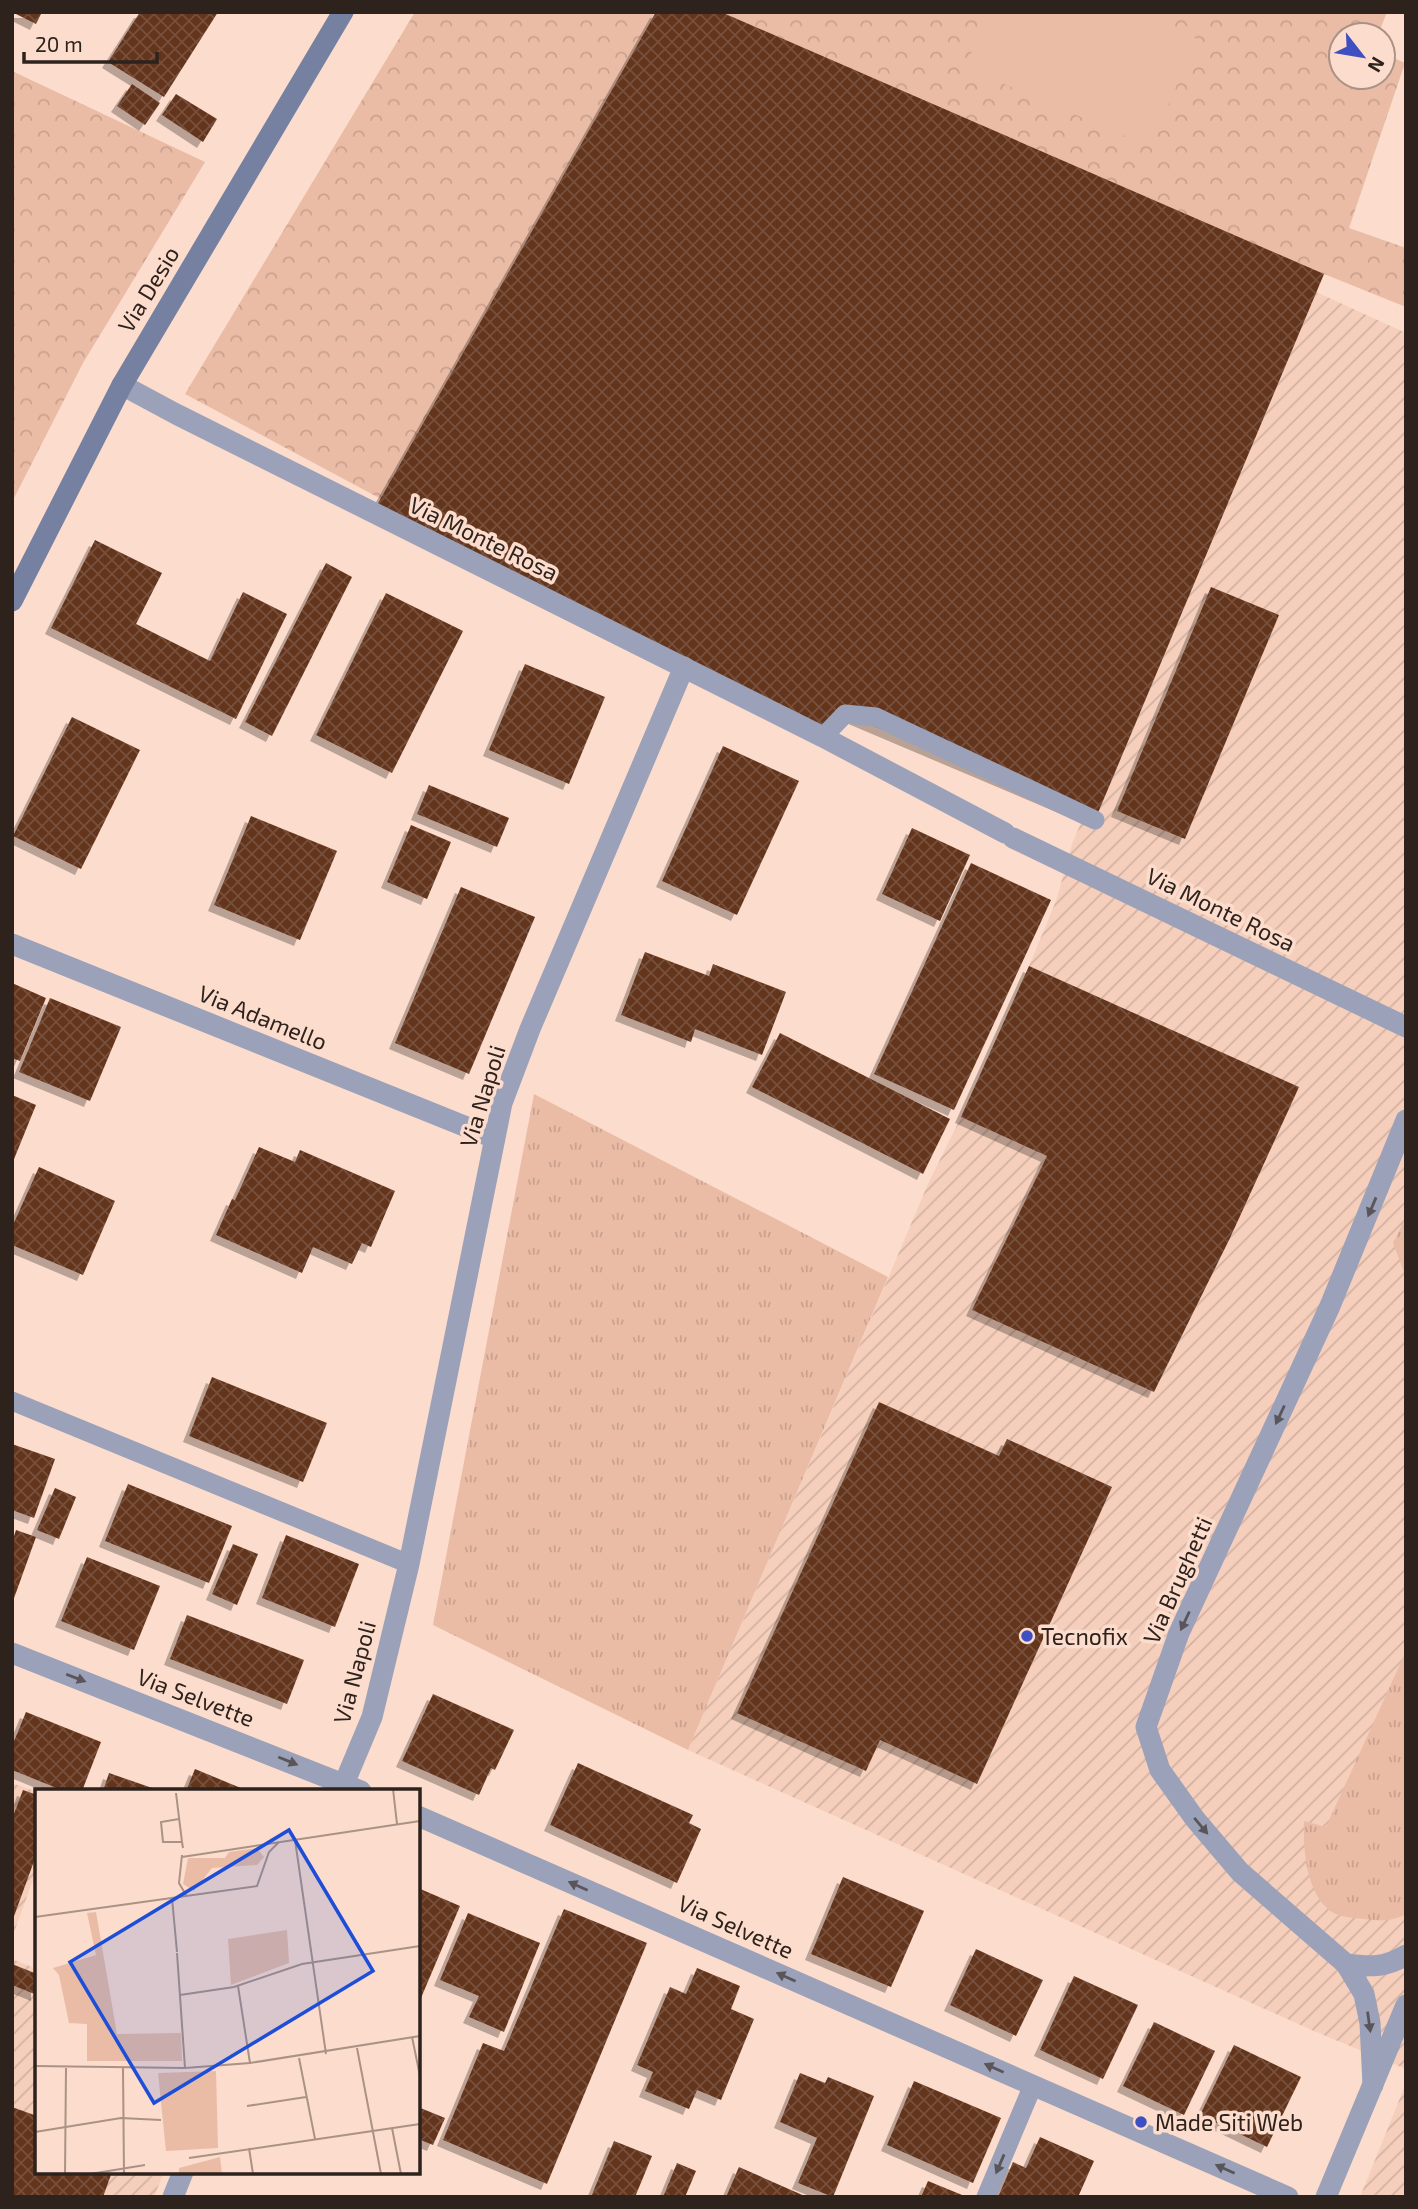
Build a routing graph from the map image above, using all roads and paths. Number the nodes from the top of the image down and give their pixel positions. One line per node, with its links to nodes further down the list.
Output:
1 (343, 12): 2 (street, Via Desio)
2 (122, 384): 3 (street, Via Desio); 4 (street, Via Monte Rosa)
3 (12, 601)
4 (684, 667): 5 (street, Via Monte Rosa); 10 (street, Via Napoli)
5 (823, 737): 6 (lane); 8 (street, Via Monte Rosa)
6 (1095, 820)
7 (12, 944): 10 (street, Via Adamello)
8 (1406, 1027)
9 (1406, 1120): 11 (street, Via Brughetti)
10 (494, 1138): 13 (street, Via Napoli)
11 (1397, 1162): 18 (street, Via Brughetti, one-way to 18)
12 (12, 1401): 13 (lane)
13 (409, 1564): 15 (street, Via Napoli)
14 (12, 1653): 15 (street, Via Selvette, one-way to 15)
15 (349, 1788)
16 (420, 1817): 20 (street, Via Selvette, one-way to 16)
17 (1406, 1955): 18 (street)
18 (1346, 1964): 21 (street, Via Brughetti, one-way to 21)
19 (1406, 2005): 21 (street, Via Brughetti)
20 (1033, 2085): 24 (lane, one-way to 24); 25 (street, Via Selvette, one-way to 20)
21 (1373, 2085): 26 (street, Via Brughetti)
22 (182, 2174): 23 (street)
23 (173, 2197)
24 (986, 2197)
25 (1288, 2197)
26 (1326, 2197)

